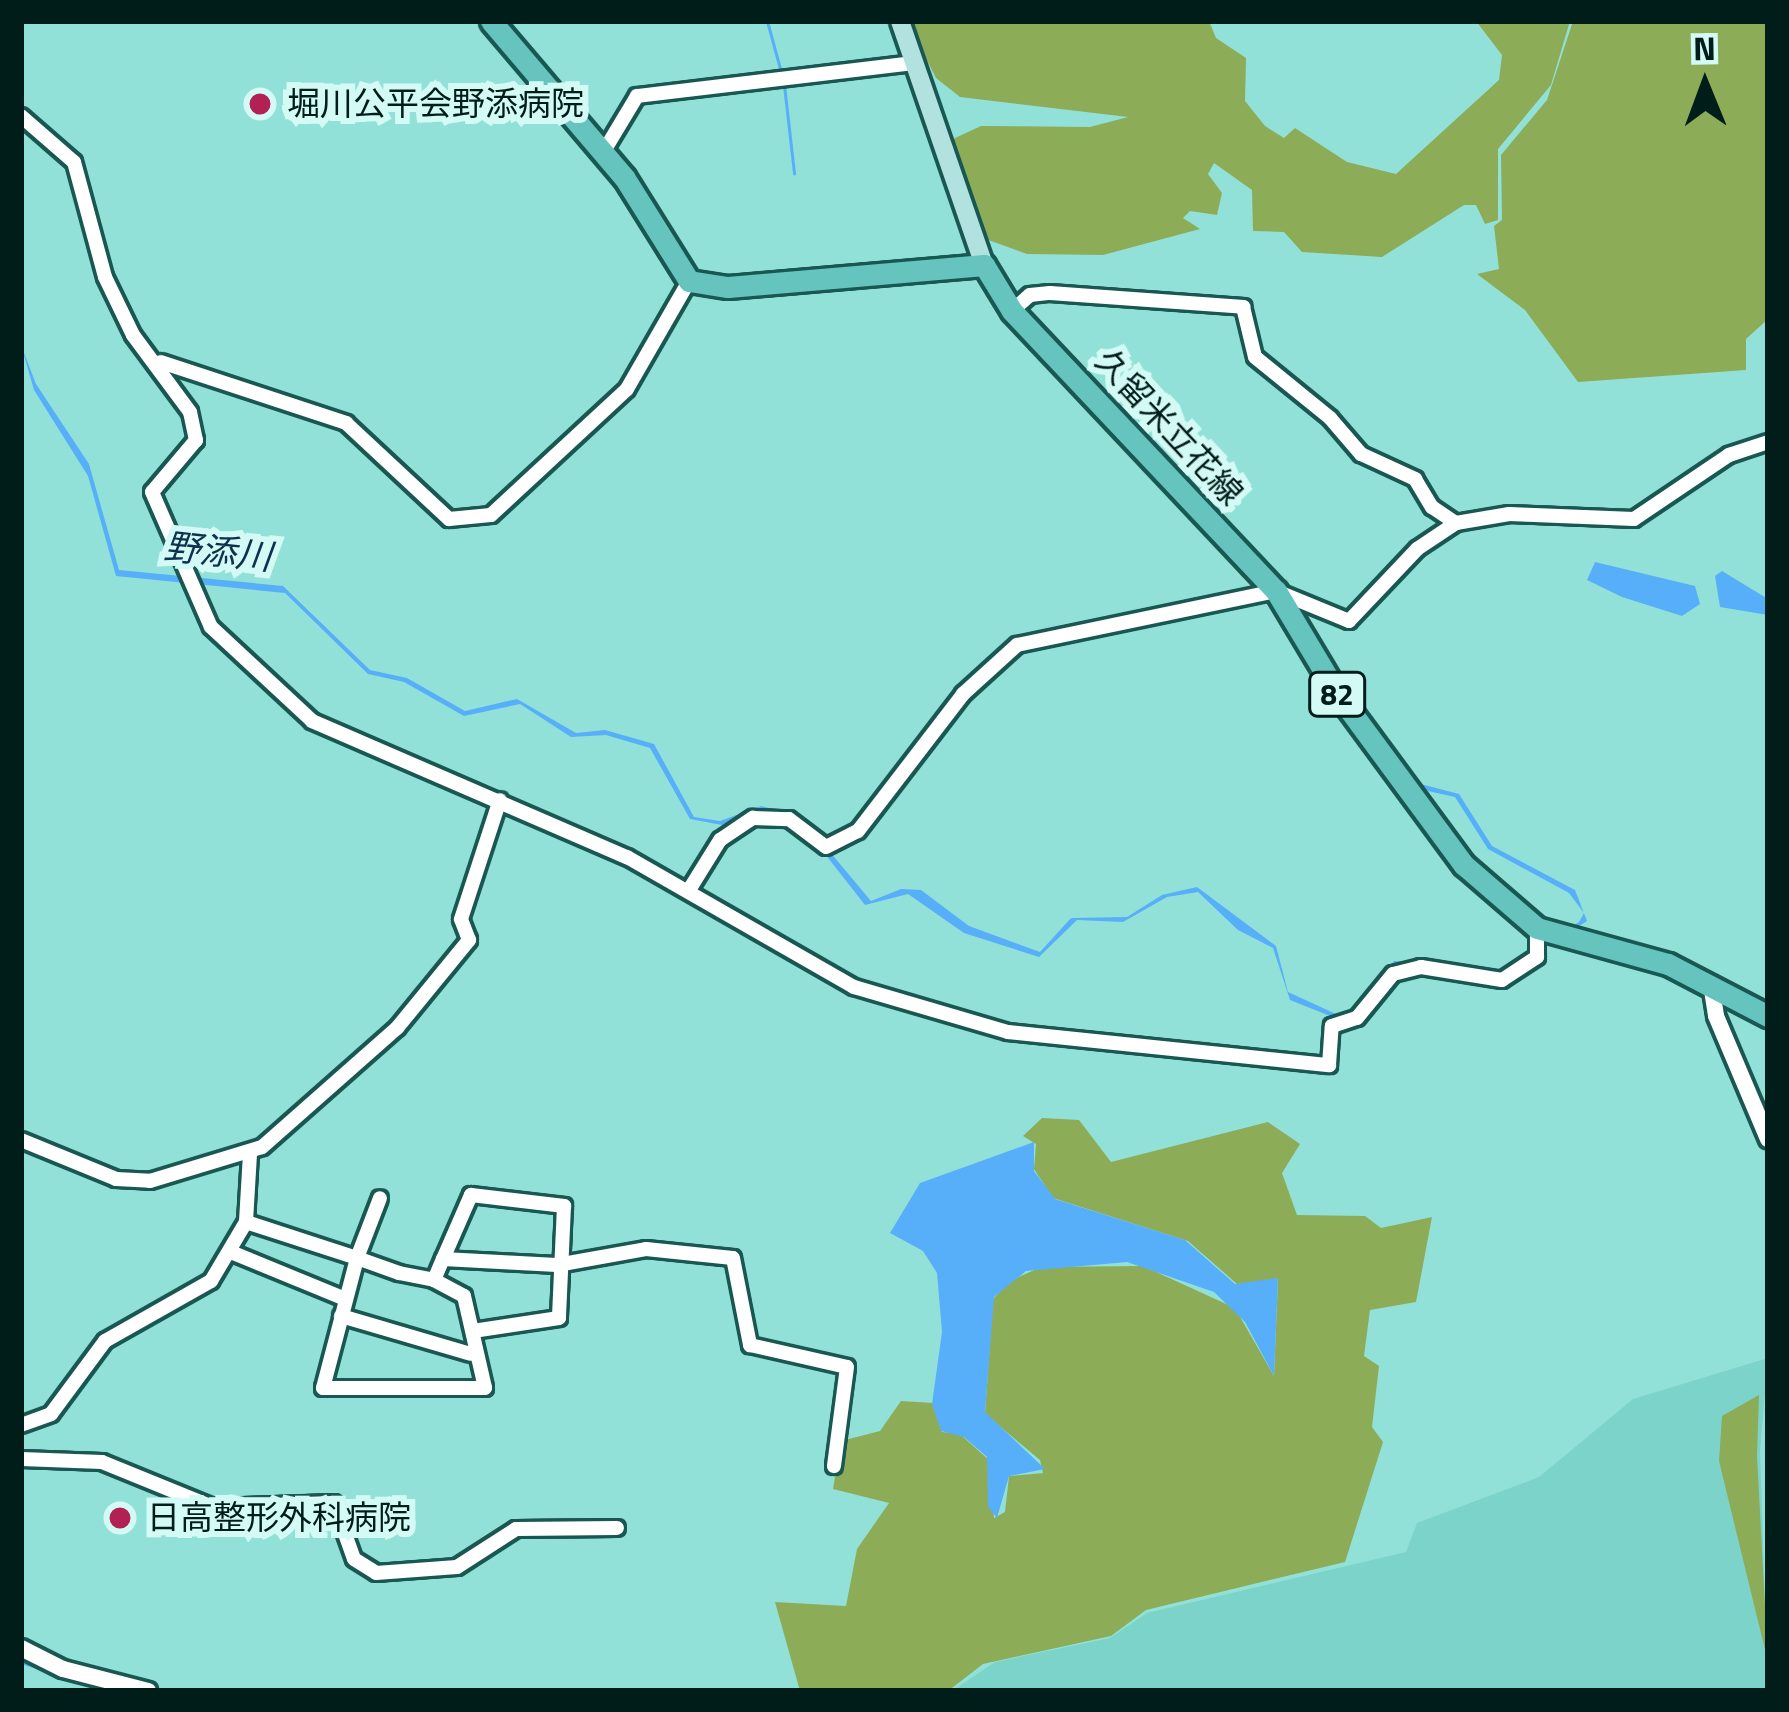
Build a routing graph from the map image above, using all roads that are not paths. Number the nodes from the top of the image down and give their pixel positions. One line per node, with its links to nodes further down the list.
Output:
1 (491, 21): 5 (main road)
2 (900, 21): 3 (main road)
3 (914, 63): 5 (street); 6 (main road)
4 (21, 116): 9 (street)
5 (604, 151): 7 (main road)
6 (984, 265): 7 (main road); 8 (main road, 久留米立花線 / 82)
7 (689, 281): 9 (street)
8 (1012, 310): 11 (street); 12 (main road, 久留米立花線 / 82)
9 (157, 361): 13 (street)
10 (1768, 442): 11 (street)
11 (1456, 523): 12 (street)
12 (1276, 591): 14 (street); 15 (main road, 久留米立花線 / 82)
13 (500, 800): 14 (street); 20 (street)
14 (688, 890): 15 (street)
15 (1537, 928): 16 (main road, 久留米立花線 / 82)
16 (1711, 984): 17 (main road, 久留米立花線 / 82); 18 (street)
17 (1768, 1016)
18 (1768, 1138)
19 (21, 1140): 20 (street)
20 (250, 1154): 22 (street)
21 (380, 1198): 24 (street)
22 (246, 1222): 23 (street); 24 (street)
23 (233, 1253): 28 (street); 32 (street)
24 (357, 1258): 27 (street); 28 (street)
25 (443, 1259): 26 (street); 26 (street); 27 (street)
26 (557, 1264): 30 (street); 34 (street)
27 (434, 1280): 30 (street)
28 (345, 1299): 29 (street)
29 (341, 1316): 31 (street); 31 (street)
30 (473, 1331): 31 (street)
31 (471, 1354)
32 (21, 1424)
33 (21, 1459): 35 (street)
34 (834, 1466)
35 (617, 1528)
36 (21, 1648): 37 (street)
37 (148, 1691)

